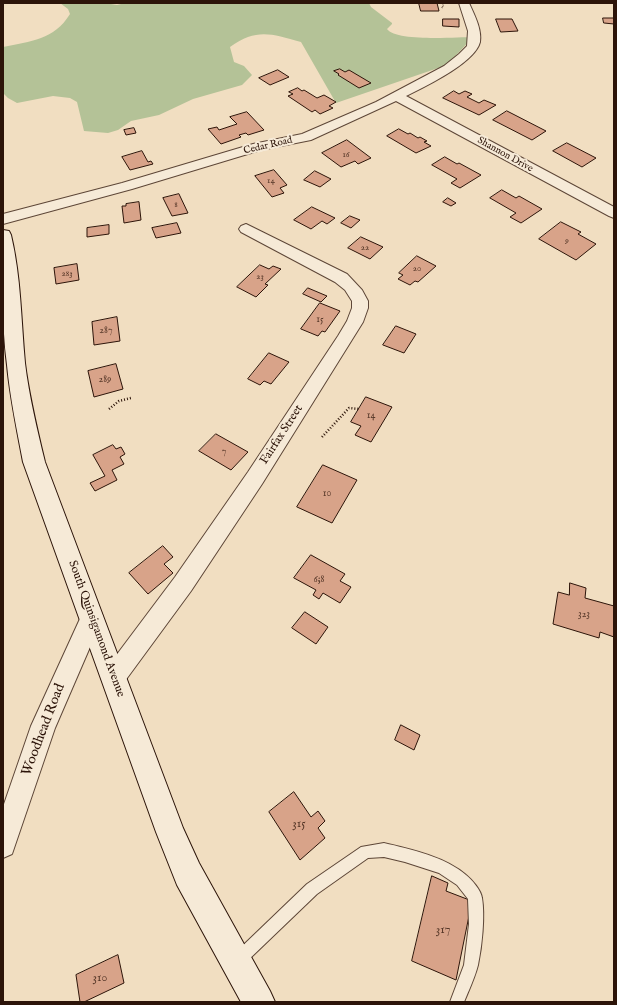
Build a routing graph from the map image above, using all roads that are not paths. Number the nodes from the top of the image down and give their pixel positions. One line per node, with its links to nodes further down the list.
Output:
1 (464, 3): 2 (street, Cedar Road)
2 (396, 96): 3 (street, Shannon Drive); 4 (street, Cedar Road)
3 (614, 213)
4 (3, 219)
5 (246, 230): 8 (street, Fairfax Street)
6 (3, 235): 7 (main road, South Quinsigamond Avenue)
7 (92, 617): 8 (main road, South Quinsigamond Avenue); 9 (street, Woodhead Road)
8 (114, 677): 10 (main road, South Quinsigamond Avenue)
9 (3, 845)
10 (236, 963): 11 (main road, South Quinsigamond Avenue); 12 (lane)
11 (259, 1002)
12 (457, 1002)

